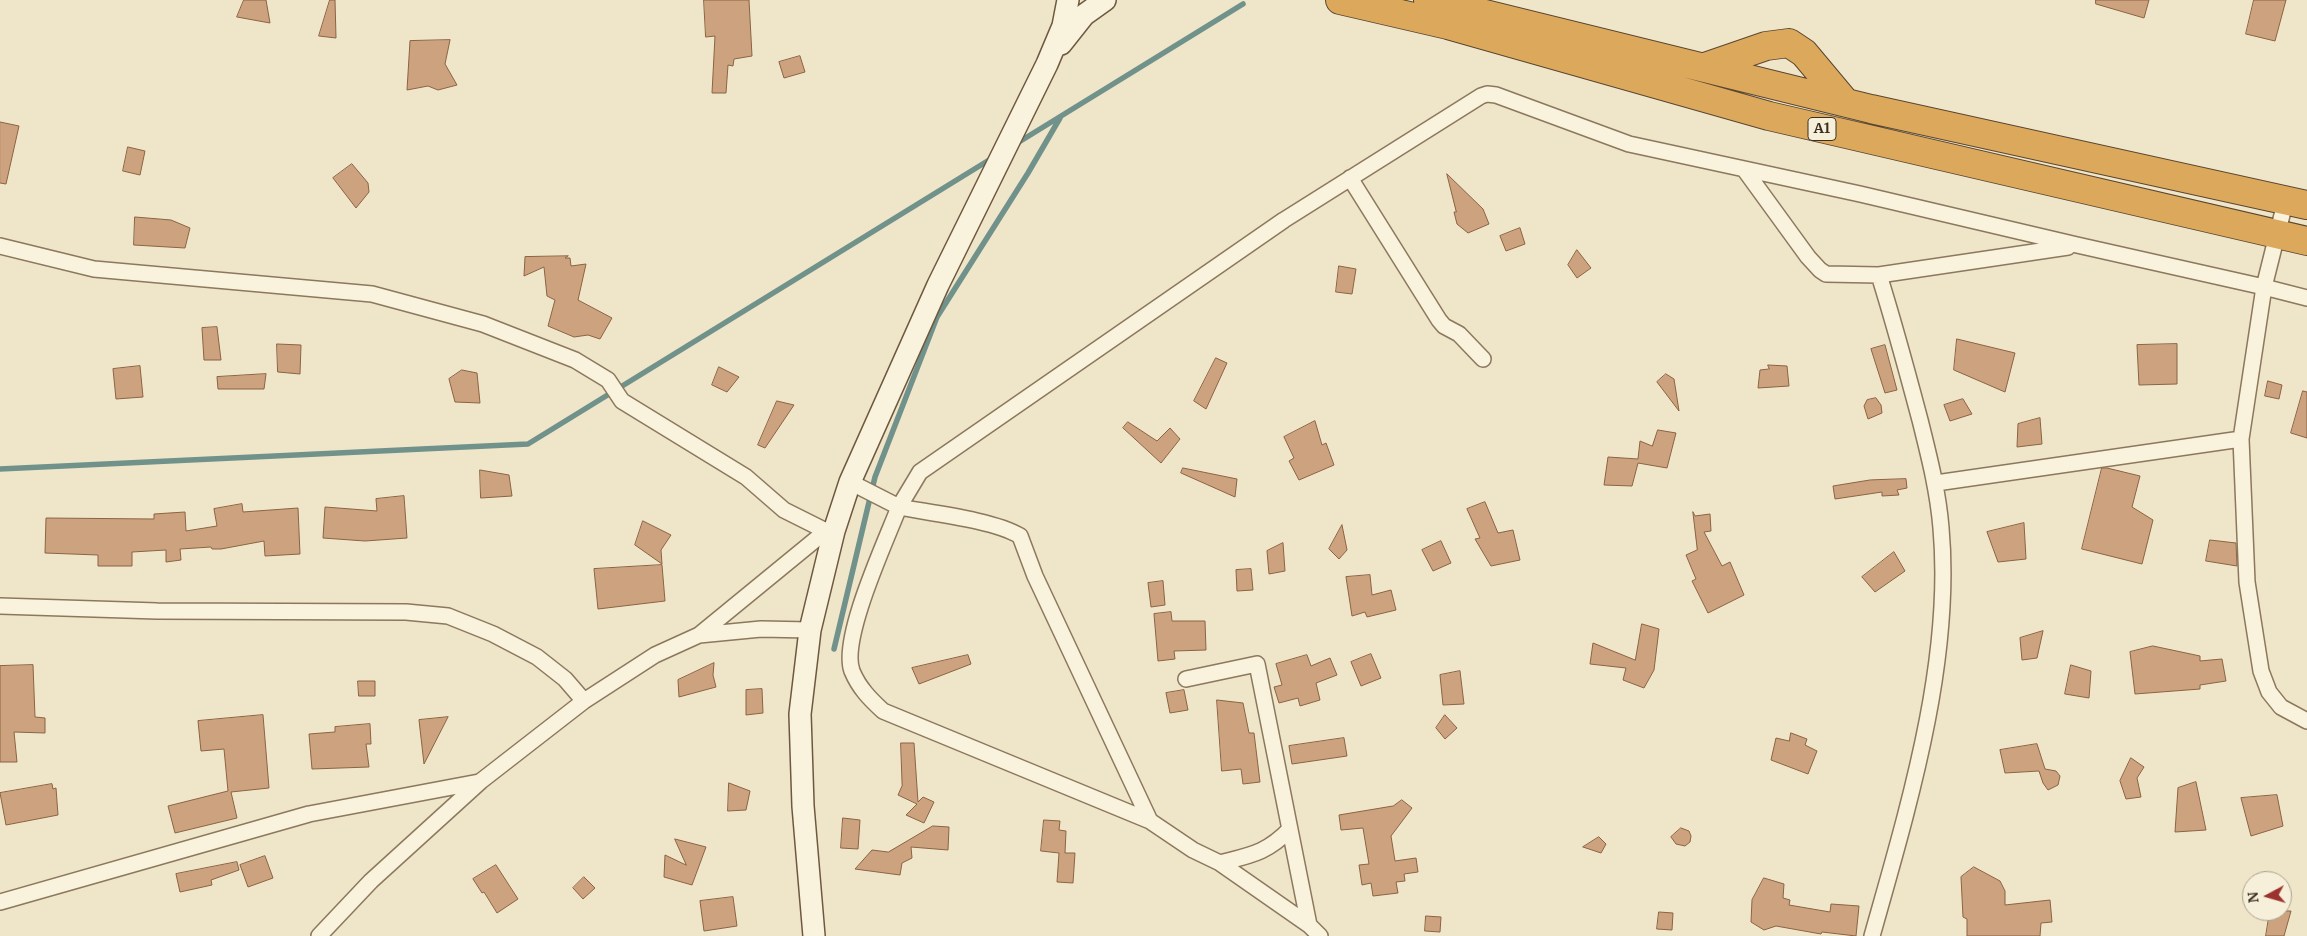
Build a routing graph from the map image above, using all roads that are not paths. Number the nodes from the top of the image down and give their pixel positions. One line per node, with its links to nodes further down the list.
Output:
1 (1068, 0): 5 (street)
2 (1104, 0): 5 (street)
3 (1340, 0): 11 (highway, A1)
4 (1428, 0): 6 (highway, A1)
5 (1047, 64): 20 (street)
6 (1706, 67): 7 (highway, A1); 7 (highway)
7 (1846, 102): 10 (highway, A1)
8 (1744, 169): 9 (street); 13 (street); 15 (street)
9 (1350, 178): 18 (street); 22 (street)
10 (2296, 202): 11 (street)
11 (2278, 234): 12 (highway, A1); 16 (street)
12 (2307, 241)
13 (2077, 245): 15 (street); 16 (street)
14 (0, 246): 23 (street)
15 (1879, 275): 21 (street)
16 (2264, 287): 17 (street); 19 (street)
17 (2307, 298)
18 (1483, 360)
19 (2241, 440): 21 (street); 29 (street)
20 (850, 482): 22 (street); 23 (street)
21 (1936, 482): 39 (street)
22 (899, 507): 31 (street); 31 (street)
23 (830, 531): 25 (street); 26 (street)
24 (0, 606): 28 (street)
25 (810, 630): 26 (street); 37 (street)
26 (699, 636): 28 (street)
27 (1186, 679): 32 (street)
28 (584, 701): 30 (street)
29 (2307, 721)
30 (480, 781): 34 (street); 36 (street)
31 (1150, 821): 33 (street)
32 (1290, 829): 33 (street); 35 (street)
33 (1220, 863): 35 (street)
34 (0, 902)
35 (1308, 925): 38 (street)
36 (319, 936)
37 (814, 936)
38 (1320, 936)
39 (1872, 936)

